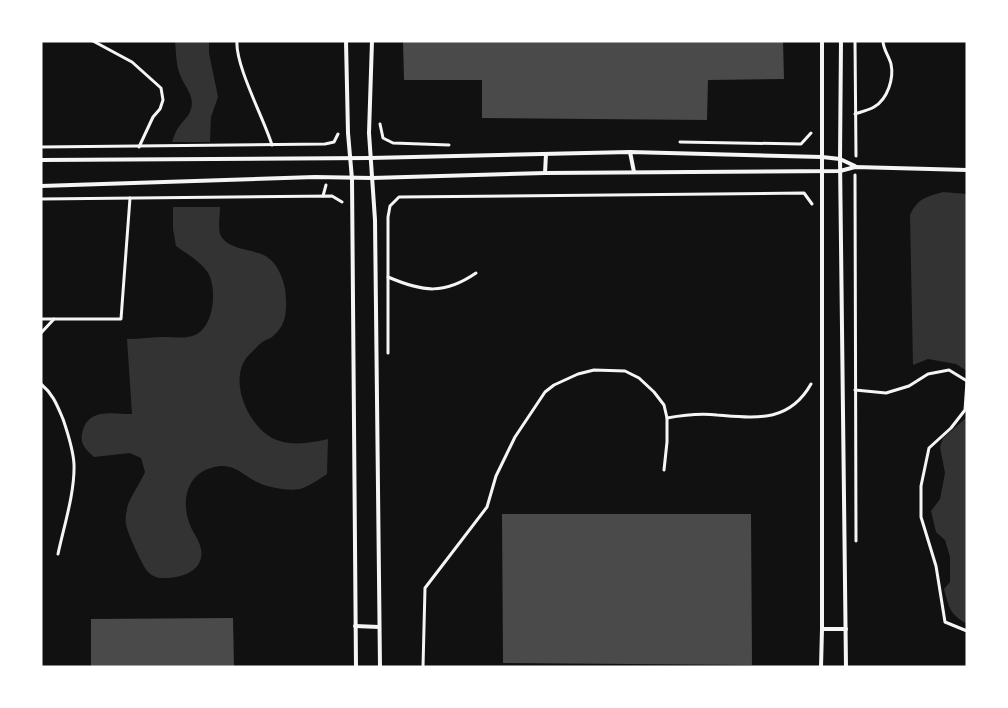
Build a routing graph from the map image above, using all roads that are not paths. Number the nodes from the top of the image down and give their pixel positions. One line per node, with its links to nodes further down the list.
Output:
1 (346, 41): 8 (lane)
2 (372, 41): 9 (lane)
3 (822, 41): 7 (lane)
4 (841, 41): 11 (lane)
5 (630, 152): 6 (lane); 7 (lane); 15 (lane)
6 (546, 154): 9 (lane); 17 (lane)
7 (822, 157): 11 (lane); 14 (lane)
8 (351, 158): 9 (lane); 10 (lane); 19 (lane)
9 (370, 158): 18 (lane)
10 (41, 160)
11 (840, 160): 12 (lane); 16 (lane)
12 (855, 167): 13 (lane); 16 (lane)
13 (967, 170)
14 (822, 171): 15 (lane); 16 (lane); 23 (lane)
15 (634, 172): 17 (lane)
16 (840, 172): 24 (lane)
17 (545, 173): 18 (lane)
18 (372, 178): 19 (lane); 22 (lane)
19 (352, 179): 20 (lane); 21 (lane)
20 (41, 186)
21 (355, 626): 22 (lane); 25 (lane)
22 (379, 627): 26 (lane)
23 (822, 629): 24 (lane); 27 (lane)
24 (846, 629): 28 (lane)
25 (356, 667)
26 (380, 667)
27 (821, 667)
28 (846, 667)

